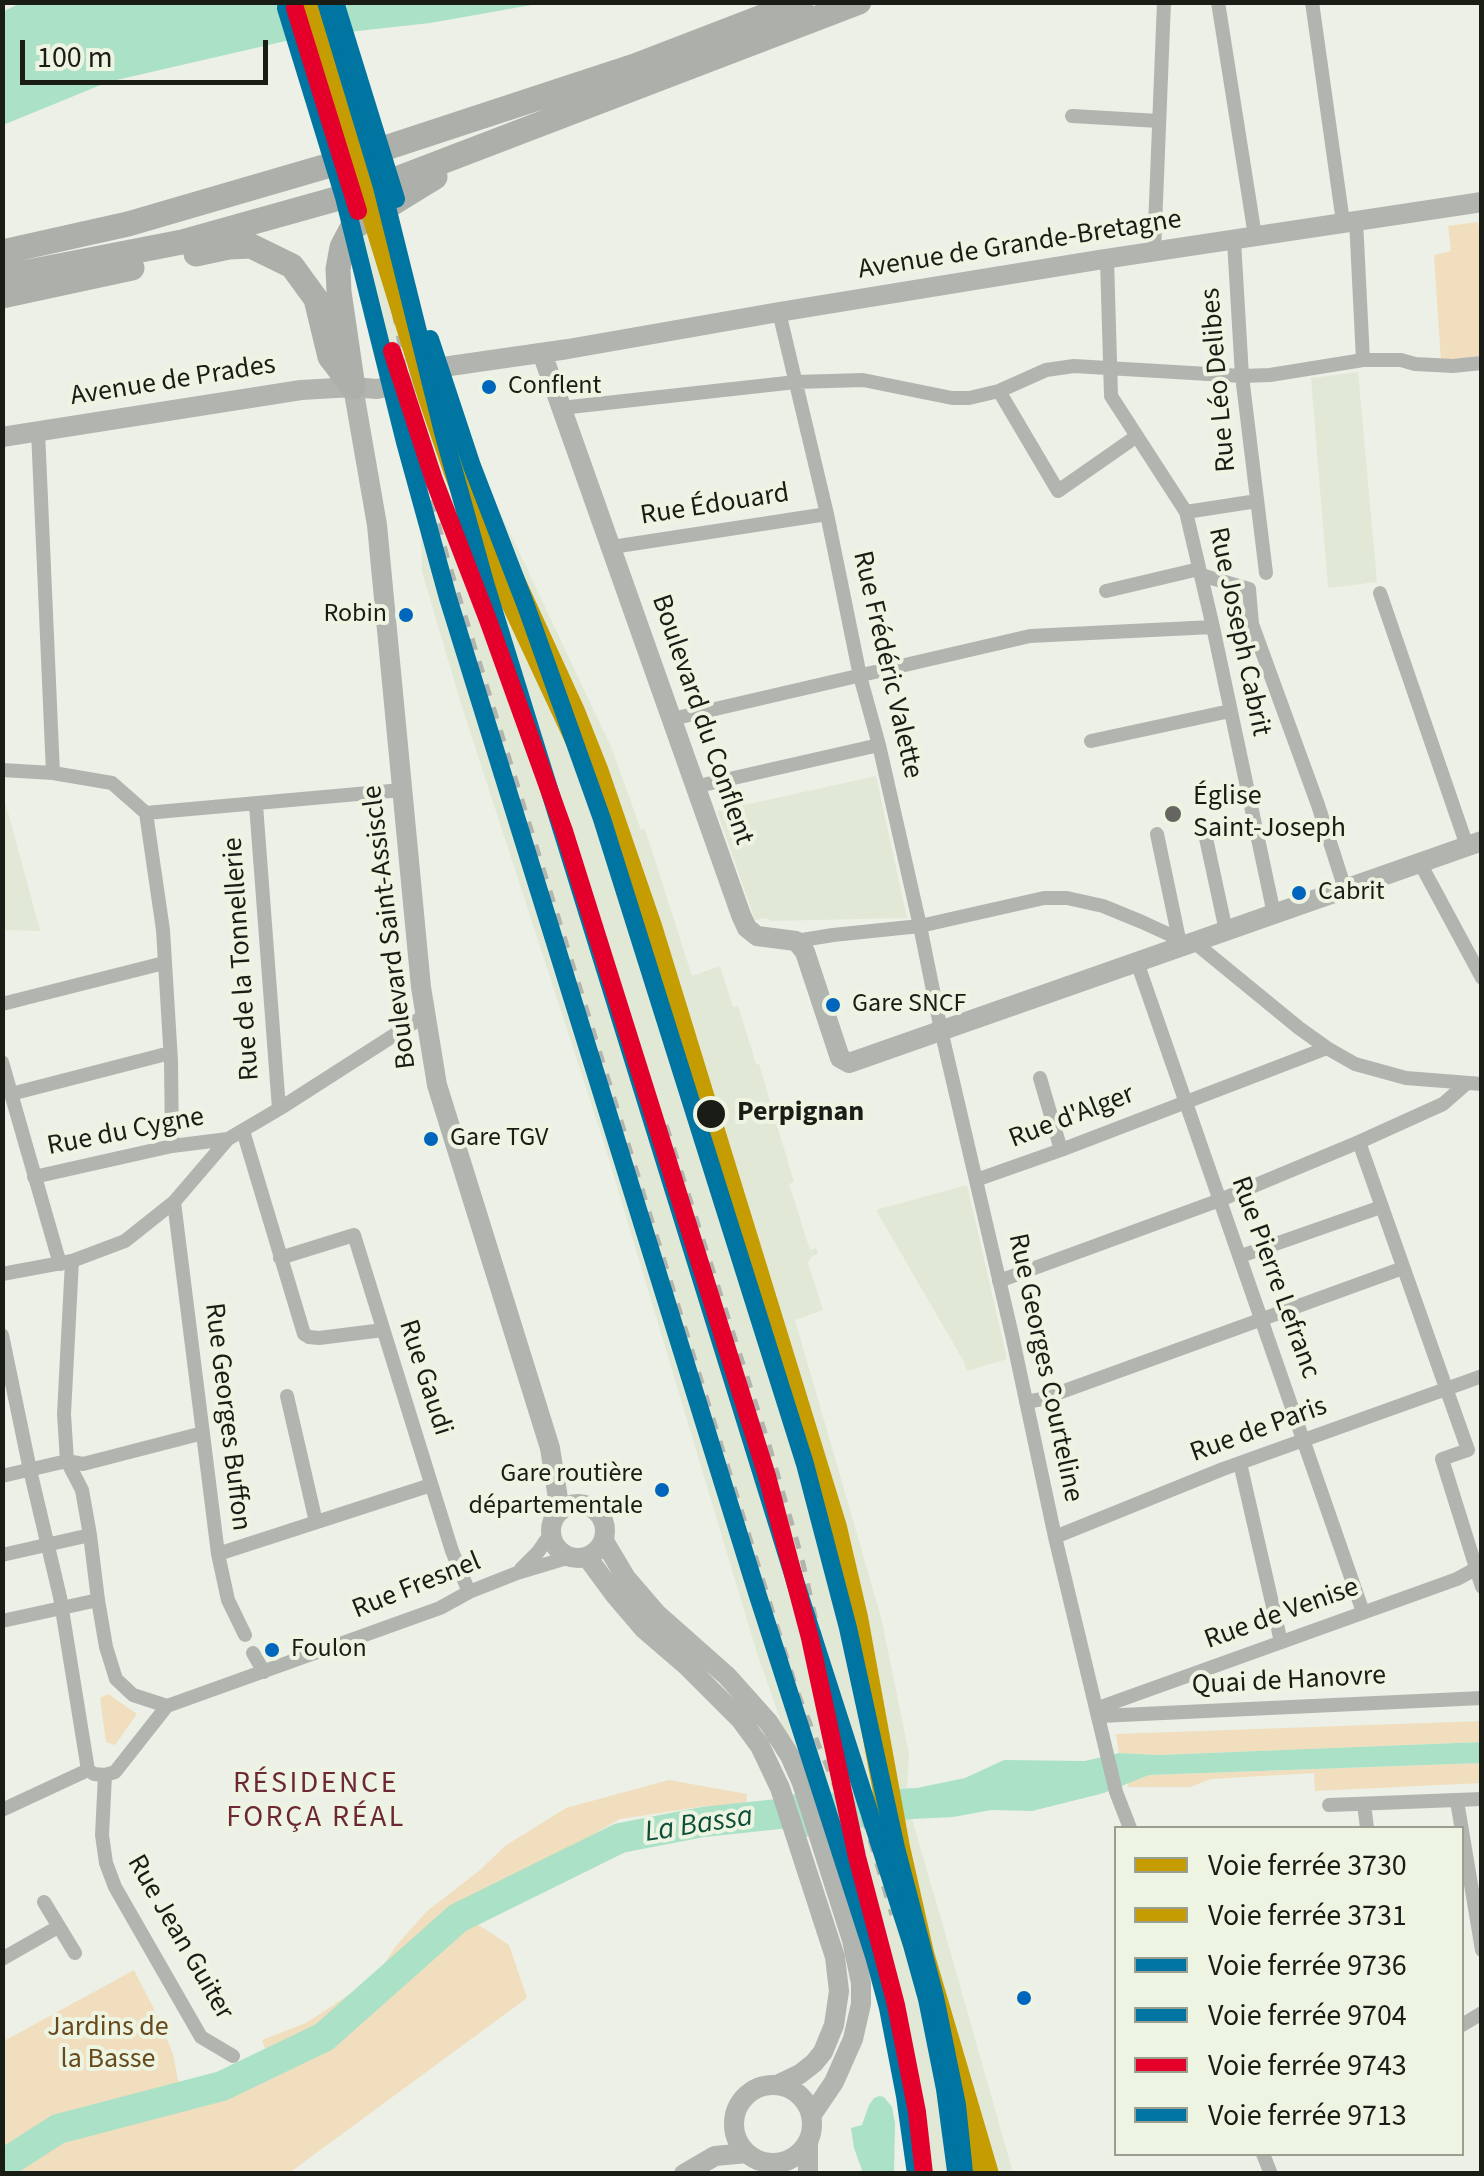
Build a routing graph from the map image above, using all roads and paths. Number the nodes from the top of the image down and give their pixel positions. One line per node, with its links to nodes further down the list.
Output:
1 (802, 2): 9 (highway)
2 (859, 2): 8 (highway)
3 (1164, 2): 7 (street)
4 (1218, 2): 13 (street, Rue Léo Delibes)
5 (1312, 2): 11 (street)
6 (1072, 116): 7 (street)
7 (1159, 120): 15 (street)
8 (497, 142): 17 (highway); 28 (highway)
9 (307, 170): 12 (highway); 14 (highway)
10 (1482, 202): 11 (street, Avenue de Grande-Bretagne)
11 (1349, 221): 13 (street, Avenue de Grande-Bretagne); 21 (street)
12 (2, 238)
13 (1244, 238): 15 (street, Avenue de Grande-Bretagne); 25 (street, Rue Léo Delibes)
14 (2, 252)
15 (1154, 252): 16 (street, Avenue de Grande-Bretagne)
16 (1107, 259): 19 (street, Avenue de Grande-Bretagne); 23 (street, Rue Joseph Cabrit)
17 (2, 277)
18 (2, 296): 28 (highway)
19 (780, 312): 20 (street, Avenue de Grande-Bretagne); 27 (street, Rue Frédéric Valette)
20 (544, 358): 24 (street, Avenue de Grande-Bretagne); 30 (street, Boulevard du Conflent)
21 (1363, 360): 22 (street); 25 (street)
22 (1482, 363)
23 (1112, 368): 25 (street); 29 (street); 32 (street, Rue Joseph Cabrit)
24 (439, 373)
25 (1242, 376): 34 (street, Rue Léo Delibes)
26 (400, 379): 28 (street)
27 (796, 382): 29 (street); 30 (street); 36 (street, Rue Frédéric Valette)
28 (352, 387): 31 (street, Avenue de Prades); 51 (street, Boulevard Saint-Assiscle)
29 (998, 390): 32 (street)
30 (561, 408): 37 (street, Boulevard du Conflent)
31 (38, 431): 33 (street, Avenue de Prades); 49 (street)
32 (1137, 436): 35 (street, Rue Joseph Cabrit)
33 (2, 437)
34 (1257, 501): 35 (street); 39 (street, Rue Léo Delibes)
35 (1186, 512): 38 (street, Rue Joseph Cabrit)
36 (827, 514): 37 (street, Rue Édouard); 43 (street, Rue Frédéric Valette)
37 (612, 547): 45 (street, Boulevard du Conflent)
38 (1200, 572): 40 (street); 42 (street, Rue Joseph Cabrit); 58 (street)
39 (1266, 573)
40 (1106, 592)
41 (1380, 593): 56 (street)
42 (1214, 627): 43 (street); 44 (street, Rue Joseph Cabrit)
43 (860, 676): 45 (street); 47 (street, Rue Frédéric Valette)
44 (1230, 711): 46 (street); 59 (street, Rue Joseph Cabrit)
45 (672, 719): 50 (street, Boulevard du Conflent)
46 (1090, 741)
47 (879, 745): 50 (street); 60 (street, Rue Frédéric Valette)
48 (2, 770): 49 (street)
49 (53, 773): 53 (street)
50 (694, 786): 62 (street, Boulevard du Conflent)
51 (402, 790): 52 (street); 68 (street, Boulevard Saint-Assiscle)
52 (256, 805): 53 (street); 77 (street, Rue de la Tonnellerie)
53 (146, 813): 65 (street)
54 (1204, 829): 61 (street)
55 (1158, 834): 63 (street)
56 (1474, 844): 57 (street)
57 (1420, 863): 58 (street); 66 (street)
58 (1345, 889): 59 (street)
59 (1274, 914): 61 (street)
60 (920, 926): 62 (street); 63 (street); 69 (street, Rue Frédéric Valette)
61 (1226, 930): 63 (street)
62 (796, 941): 69 (street)
63 (1186, 942): 64 (street); 70 (street)
64 (1137, 962): 69 (street); 76 (street, Rue Pierre Lefranc)
65 (164, 963): 67 (street); 71 (street)
66 (1482, 978)
67 (2, 1004)
68 (424, 1016): 77 (street); 108 (street, Boulevard Saint-Assiscle)
69 (941, 1030): 84 (street, Rue Georges Courteline)
70 (1327, 1048): 74 (street); 76 (street, Rue d'Alger)
71 (170, 1053): 75 (street); 81 (street)
72 (2, 1062): 75 (street)
73 (1040, 1078): 82 (street)
74 (1474, 1084): 80 (street)
75 (11, 1094): 83 (street)
76 (1184, 1101): 82 (street, Rue d'Alger); 85 (street, Rue Pierre Lefranc)
77 (279, 1109): 78 (street)
78 (242, 1131): 79 (street); 89 (street)
79 (228, 1139): 81 (street, Rue du Cygne); 86 (street)
80 (1359, 1142): 85 (street); 87 (street)
81 (172, 1146): 83 (street, Rue du Cygne)
82 (1062, 1150): 84 (street, Rue d'Alger)
83 (34, 1177): 90 (street)
84 (976, 1180): 93 (street, Rue Georges Courteline)
85 (1220, 1200): 88 (street, Rue Pierre Lefranc); 93 (street)
86 (174, 1202): 90 (street); 101 (street, Rue Georges Buffon)
87 (1381, 1206): 88 (street); 91 (street)
88 (1242, 1256): 94 (street, Rue Pierre Lefranc)
89 (280, 1258): 95 (street); 95 (street, Rue Gaudi)
90 (66, 1262): 92 (street); 103 (street)
91 (1403, 1268): 94 (street); 98 (street)
92 (2, 1274)
93 (999, 1281): 100 (street, Rue Georges Courteline)
94 (1263, 1319): 100 (street); 102 (street, Rue Pierre Lefranc)
95 (383, 1330): 107 (street, Rue Gaudi)
96 (3, 1344): 105 (street)
97 (1482, 1376): 98 (street, Rue de Paris)
98 (1446, 1388): 102 (street, Rue de Paris); 118 (street)
99 (287, 1396): 109 (street)
100 (1026, 1402): 112 (street, Rue Georges Courteline)
101 (203, 1433): 103 (street); 116 (street, Rue Georges Buffon)
102 (1305, 1441): 104 (street, Rue de Paris); 124 (street, Rue Pierre Lefranc)
103 (67, 1461): 105 (street); 111 (street)
104 (1240, 1463): 112 (street, Rue de Paris); 127 (street)
105 (30, 1470): 106 (street); 114 (street)
106 (2, 1476)
107 (431, 1485): 109 (street); 121 (street, Rue Gaudi)
108 (570, 1507): 110 (street); 113 (street)
109 (316, 1522): 116 (street)
110 (551, 1532): 117 (street); 119 (street, Rue Fresnel)
111 (90, 1535): 114 (street); 122 (street)
112 (1055, 1538): 132 (street, Rue Georges Courteline)
113 (604, 1541): 117 (street); 152 (street)
114 (48, 1545): 115 (street); 123 (street)
115 (2, 1554)
116 (218, 1554): 126 (street, Rue Georges Buffon)
117 (579, 1557): 119 (street, Rue Fresnel); 151 (street)
118 (1478, 1567): 120 (street); 124 (street, Rue de Venise)
119 (517, 1574): 121 (street, Rue Fresnel)
120 (1482, 1587)
121 (468, 1592): 129 (street, Rue Fresnel)
122 (98, 1600): 123 (street); 131 (street)
123 (62, 1607): 125 (street); 133 (street)
124 (1364, 1612): 127 (street, Rue de Venise)
125 (2, 1621)
126 (245, 1635)
127 (1281, 1642): 132 (street, Rue de Venise)
128 (254, 1654): 129 (street)
129 (264, 1672): 131 (street, Rue Fresnel)
130 (1482, 1698): 132 (street, Quai de Hanovre)
131 (167, 1706): 134 (street)
132 (1099, 1712): 140 (street, Rue Georges Courteline)
133 (88, 1770): 134 (street); 139 (street)
134 (105, 1776): 150 (street, Rue Jean Guiter)
135 (1482, 1799): 136 (street)
136 (1457, 1800): 137 (street); 142 (street)
137 (1364, 1804): 138 (street); 141 (street)
138 (1329, 1805)
139 (2, 1810)
140 (1129, 1826)
141 (1366, 1826)
142 (1460, 1826)
143 (1464, 1869): 145 (street)
144 (44, 1902): 146 (street)
145 (1469, 1918): 147 (street)
146 (58, 1927): 148 (street); 149 (street)
147 (1482, 1950)
148 (75, 1953)
149 (2, 1959)
150 (233, 2056)
151 (777, 2085): 152 (street); 153 (street)
152 (811, 2116): 154 (street)
153 (734, 2119): 155 (street); 156 (street)
154 (808, 2141): 157 (street); 159 (street)
155 (746, 2153): 156 (street); 157 (street)
156 (715, 2156): 158 (street)
157 (781, 2168)
158 (684, 2174)
159 (808, 2174)

